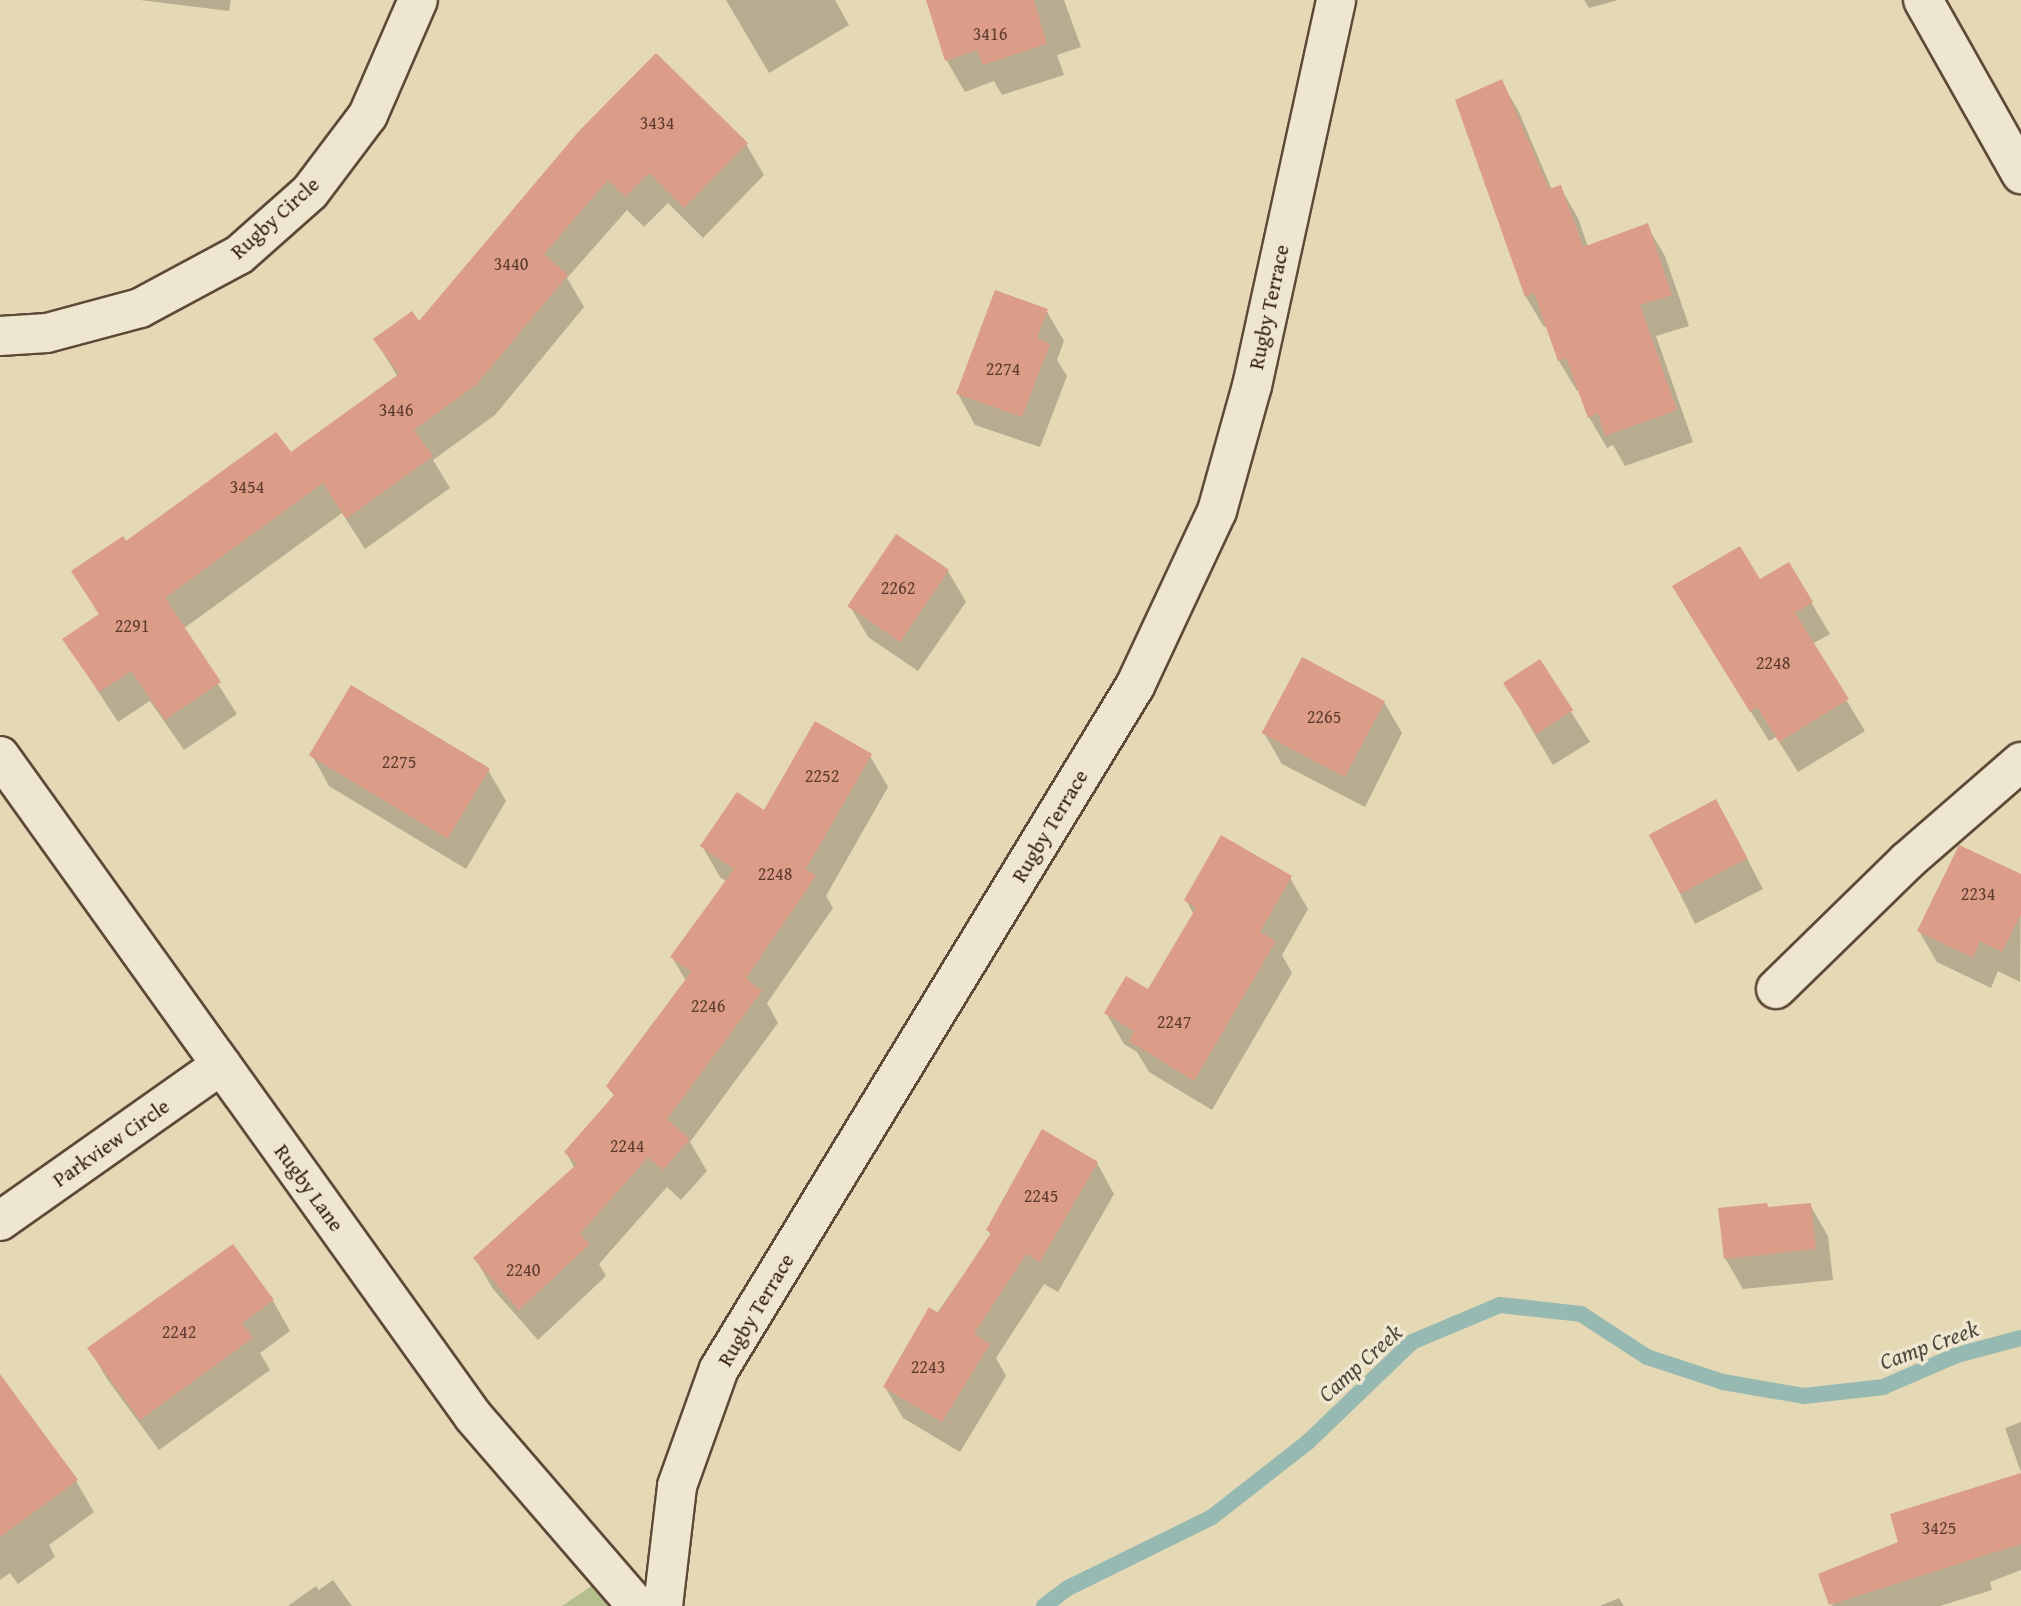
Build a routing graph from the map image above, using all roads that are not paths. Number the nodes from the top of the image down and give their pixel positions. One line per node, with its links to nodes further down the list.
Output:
1 (418, 0): 5 (street, Rugby Circle)
2 (1336, 0): 12 (street, Rugby Terrace)
3 (1923, 0): 4 (street)
4 (2021, 174)
5 (0, 336)
6 (0, 756): 9 (street, Rugby Lane)
7 (2021, 762): 8 (street)
8 (1776, 989)
9 (221, 1065): 10 (street, Parkview Circle); 11 (street, Rugby Lane)
10 (0, 1221)
11 (637, 1606)
12 (663, 1606)

